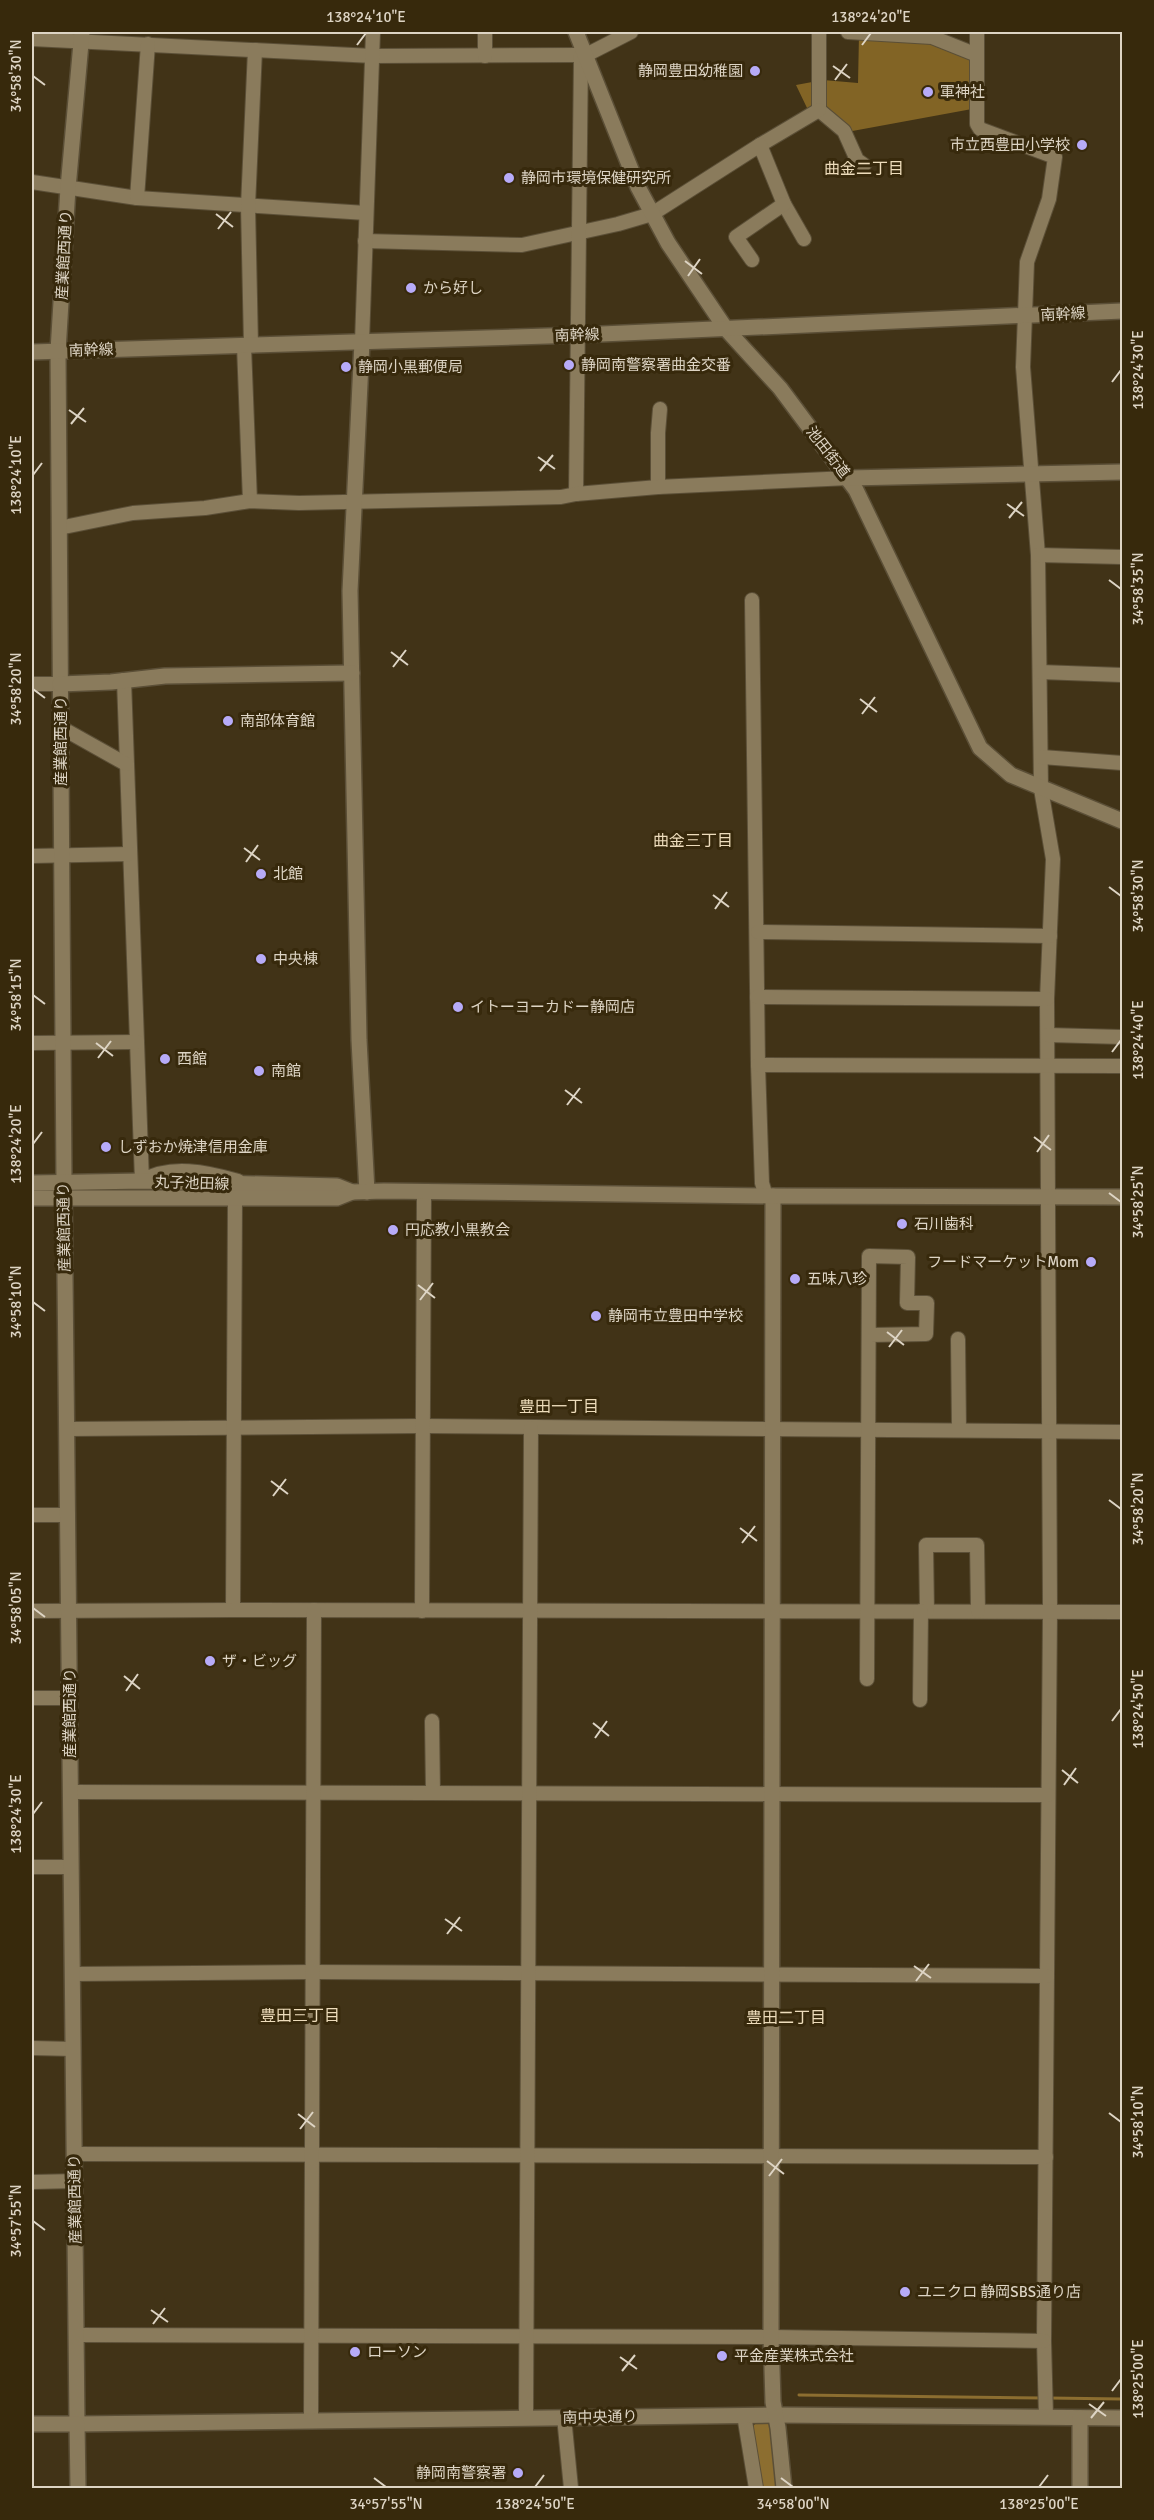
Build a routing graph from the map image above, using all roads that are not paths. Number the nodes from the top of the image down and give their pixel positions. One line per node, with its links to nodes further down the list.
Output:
1 (374, 32): 14 (street)
2 (485, 32): 15 (street)
3 (576, 32): 12 (street, 池田街道)
4 (631, 32): 12 (street)
5 (819, 32): 16 (street)
6 (848, 32): 13 (street)
7 (977, 32): 13 (street)
8 (38, 36): 9 (street)
9 (81, 37): 10 (street); 20 (street, 産業館西通り)
10 (148, 44): 11 (street); 21 (street)
11 (255, 50): 14 (street); 23 (street)
12 (584, 55): 15 (street); 25 (street, 池田街道); 26 (street)
13 (977, 55): 31 (street)
14 (373, 56): 15 (street); 24 (street)
15 (485, 56)
16 (819, 110): 17 (street); 18 (street)
17 (759, 145): 22 (street); 25 (street)
18 (864, 165)
19 (32, 182): 20 (street)
20 (68, 188): 21 (street); 36 (street, 産業館西通り)
21 (137, 198): 23 (street)
22 (784, 204): 27 (street); 29 (street)
23 (248, 206): 24 (street); 35 (street)
24 (366, 213): 28 (street)
25 (652, 214): 26 (street); 32 (street, 池田街道)
26 (580, 232): 28 (street); 33 (street)
27 (804, 239)
28 (365, 241): 34 (street)
29 (752, 260)
30 (1122, 311): 31 (street, 南幹線)
31 (1026, 316): 32 (street, 南幹線); 40 (street)
32 (726, 329): 33 (street, 南幹線); 41 (street, 池田街道)
33 (579, 335): 34 (street, 南幹線); 43 (street)
34 (362, 342): 35 (street, 南幹線); 45 (street)
35 (248, 345): 36 (street, 南幹線); 44 (street)
36 (58, 351): 37 (street, 南幹線); 46 (street, 産業館西通り)
37 (32, 352)
38 (660, 409): 42 (street)
39 (1122, 472): 40 (street)
40 (1030, 473): 41 (street); 47 (street)
41 (849, 478): 42 (street); 60 (street, 池田街道)
42 (658, 487): 43 (street)
43 (576, 494): 45 (street)
44 (250, 501): 45 (street); 46 (street)
45 (353, 501): 51 (street)
46 (59, 528): 55 (street, 産業館西通り)
47 (1038, 555): 48 (street); 50 (street)
48 (1122, 557)
49 (753, 600): 65 (street)
50 (1040, 672): 52 (street); 57 (street)
51 (352, 673): 53 (street); 82 (street)
52 (1122, 675)
53 (124, 680): 55 (street); 59 (street)
54 (32, 684): 55 (street)
55 (60, 684): 56 (street, 産業館西通り)
56 (60, 726): 59 (street); 64 (street, 産業館西通り)
57 (1042, 757): 58 (street); 60 (street)
58 (1122, 763)
59 (126, 764): 62 (street)
60 (1041, 789): 61 (street, 池田街道); 66 (street)
61 (1122, 821)
62 (130, 854): 64 (street); 72 (street)
63 (32, 856): 64 (street)
64 (61, 856): 71 (street, 産業館西通り)
65 (758, 932): 66 (street); 67 (street)
66 (1050, 936): 68 (street)
67 (758, 997): 68 (street); 74 (street)
68 (1047, 999): 69 (street)
69 (1048, 1035): 70 (street); 75 (street)
70 (1122, 1037)
71 (63, 1042): 72 (street); 73 (street); 80 (street, 産業館西通り)
72 (137, 1042): 77 (street)
73 (32, 1043)
74 (758, 1065): 75 (street); 84 (street)
75 (1047, 1065): 76 (street); 85 (street)
76 (1122, 1066)
77 (142, 1181): 79 (street); 80 (street, 丸子池田線); 81 (street, 丸子池田線)
78 (32, 1183): 80 (street, 丸子池田線)
79 (252, 1185): 81 (street, 丸子池田線); 82 (street, 丸子池田線)
80 (64, 1189): 81 (street, 丸子池田線); 87 (street, 丸子池田線); 92 (street, 産業館西通り)
81 (235, 1190): 82 (street, 丸子池田線); 90 (street)
82 (359, 1192): 83 (street, 丸子池田線)
83 (424, 1193): 84 (street, 丸子池田線); 91 (street)
84 (769, 1196): 85 (street, 丸子池田線); 95 (street)
85 (1048, 1197): 86 (street, 丸子池田線); 97 (street)
86 (1122, 1197)
87 (32, 1198)
88 (870, 1335): 88 (street); 94 (street)
89 (958, 1339): 96 (street)
90 (234, 1426): 91 (street); 92 (street); 101 (street)
91 (422, 1426): 93 (street); 105 (street)
92 (67, 1428): 100 (street, 産業館西通り)
93 (531, 1428): 95 (street); 106 (street)
94 (867, 1429): 95 (street); 96 (street); 108 (street)
95 (771, 1430): 107 (street)
96 (959, 1430): 97 (street)
97 (1049, 1430): 98 (street); 111 (street)
98 (1122, 1432)
99 (32, 1515): 100 (street)
100 (68, 1515): 104 (street, 産業館西通り)
101 (233, 1610): 102 (street); 104 (street)
102 (314, 1610): 105 (street); 118 (street)
103 (32, 1611): 104 (street)
104 (69, 1611): 115 (street, 産業館西通り)
105 (422, 1611): 106 (street)
106 (531, 1611): 107 (street); 121 (street)
107 (772, 1611): 108 (street); 122 (street)
108 (866, 1611): 109 (street); 113 (street)
109 (924, 1611): 110 (street); 110 (street); 116 (street)
110 (978, 1611): 111 (street)
111 (1050, 1611): 112 (street); 123 (street)
112 (1122, 1612)
113 (867, 1679)
114 (32, 1698): 115 (street)
115 (69, 1698): 119 (street, 産業館西通り)
116 (920, 1700)
117 (432, 1721): 120 (street)
118 (313, 1791): 119 (street); 120 (street); 126 (street)
119 (70, 1792): 125 (street, 産業館西通り)
120 (433, 1793): 121 (street)
121 (529, 1793): 122 (street); 127 (street)
122 (771, 1794): 123 (street); 129 (street)
123 (1048, 1795): 130 (street)
124 (32, 1867): 125 (street)
125 (71, 1867): 128 (street, 産業館西通り)
126 (313, 1972): 127 (street); 128 (street); 134 (street)
127 (526, 1973): 129 (street); 135 (street)
128 (72, 1974): 132 (street, 産業館西通り)
129 (770, 1975): 130 (street); 137 (street)
130 (1047, 1976): 136 (street)
131 (32, 2048): 132 (street)
132 (73, 2049): 133 (street, 産業館西通り)
133 (74, 2154): 134 (street); 138 (street, 産業館西通り)
134 (312, 2155): 135 (street); 141 (street)
135 (526, 2156): 137 (street); 143 (street)
136 (1046, 2157): 137 (street); 144 (street)
137 (769, 2158): 142 (street)
138 (76, 2181): 139 (street); 140 (street, 産業館西通り)
139 (32, 2182)
140 (76, 2335): 141 (street); 154 (street, 産業館西通り)
141 (311, 2337): 143 (street); 152 (street)
142 (771, 2337): 143 (street); 144 (street); 146 (street)
143 (526, 2338): 147 (street)
144 (1044, 2341): 149 (street)
145 (744, 2415): 146 (street, 南中央通り); 148 (street, 南中央通り); 157 (street)
146 (774, 2415): 149 (street, 南中央通り); 158 (street)
147 (526, 2417): 148 (street, 南中央通り); 152 (street, 南中央通り)
148 (564, 2417): 156 (street)
149 (1046, 2417): 150 (street, 南中央通り)
150 (1080, 2418): 151 (street, 南中央通り); 159 (street)
151 (1122, 2418)
152 (311, 2420): 154 (street, 南中央通り)
153 (32, 2424): 154 (street, 南中央通り)
154 (77, 2424): 155 (street, 産業館西通り)
155 (78, 2488)
156 (571, 2488)
157 (756, 2488)
158 (784, 2488)
159 (1080, 2488)

